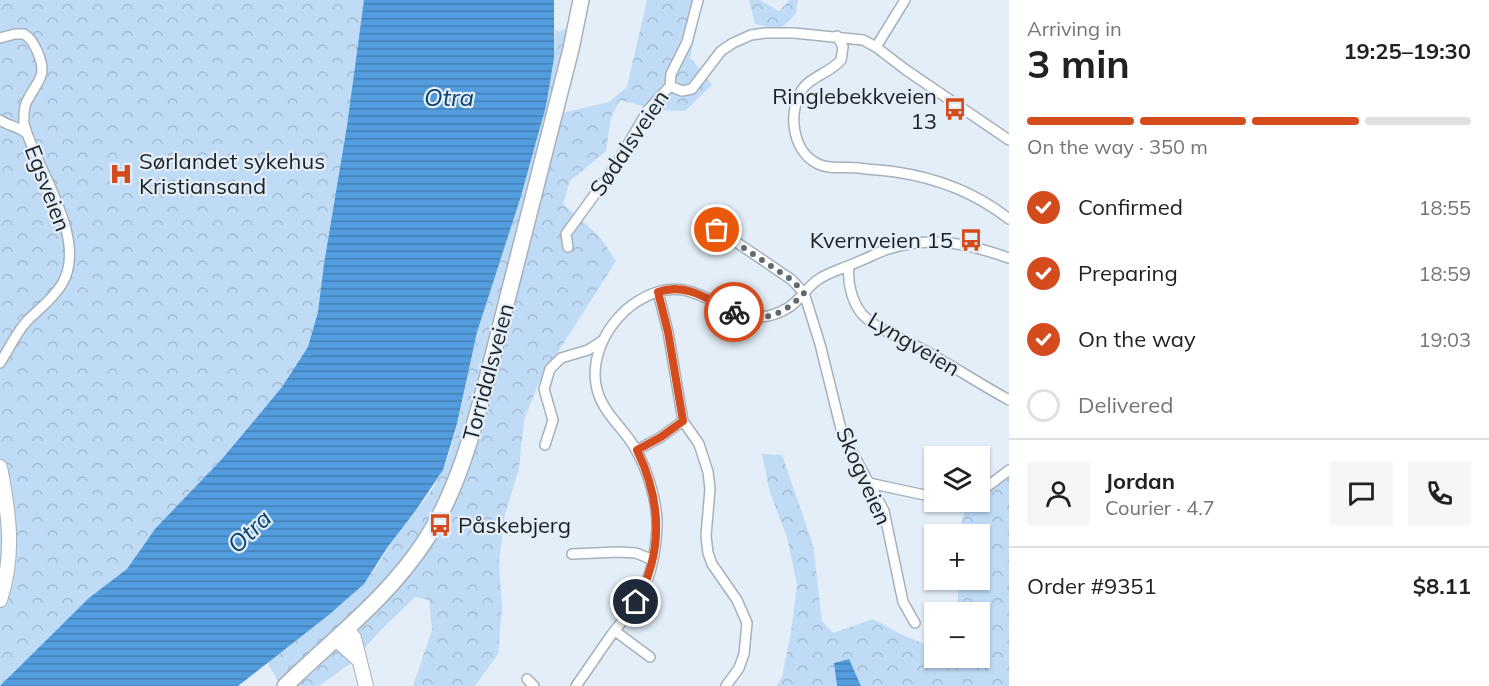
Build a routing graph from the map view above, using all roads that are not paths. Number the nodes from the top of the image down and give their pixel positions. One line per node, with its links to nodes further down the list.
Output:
1 (581, 0): 34 (main road, Torridalsveien)
2 (698, 0): 7 (street, Sødalsveien)
3 (905, 0): 6 (street)
4 (837, 36): 6 (street); 7 (street); 12 (street)
5 (0, 38): 9 (street, Egsveien)
6 (876, 47): 10 (street)
7 (670, 86): 13 (street, Sødalsveien)
8 (0, 120): 9 (street, Egsveien)
9 (26, 133): 19 (street, Egsveien)
10 (1009, 140)
11 (701, 218): 17 (street)
12 (1009, 219)
13 (568, 247)
14 (1009, 258): 15 (street)
15 (849, 266): 17 (street); 20 (street, Lyngveien)
16 (658, 292): 17 (street); 18 (street); 21 (street)
17 (804, 293): 26 (street, Skogveien)
18 (602, 341): 22 (street); 23 (street)
19 (0, 363)
20 (1009, 400)
21 (683, 421): 23 (street); 41 (street)
22 (545, 446)
23 (637, 450): 30 (street)
24 (0, 467): 31 (street)
25 (1009, 470): 27 (street)
26 (869, 483): 28 (street); 32 (street, Skogveien)
27 (990, 484)
28 (924, 495)
29 (572, 554): 30 (street)
30 (653, 560): 33 (street)
31 (0, 600)
32 (915, 623)
33 (615, 631): 35 (street); 40 (street)
34 (342, 635): 37 (main road, Torridalsveien); 38 (street)
35 (650, 657)
36 (527, 679): 39 (street)
37 (285, 686)
38 (366, 686)
39 (534, 686)
40 (576, 686)
41 (726, 686)

